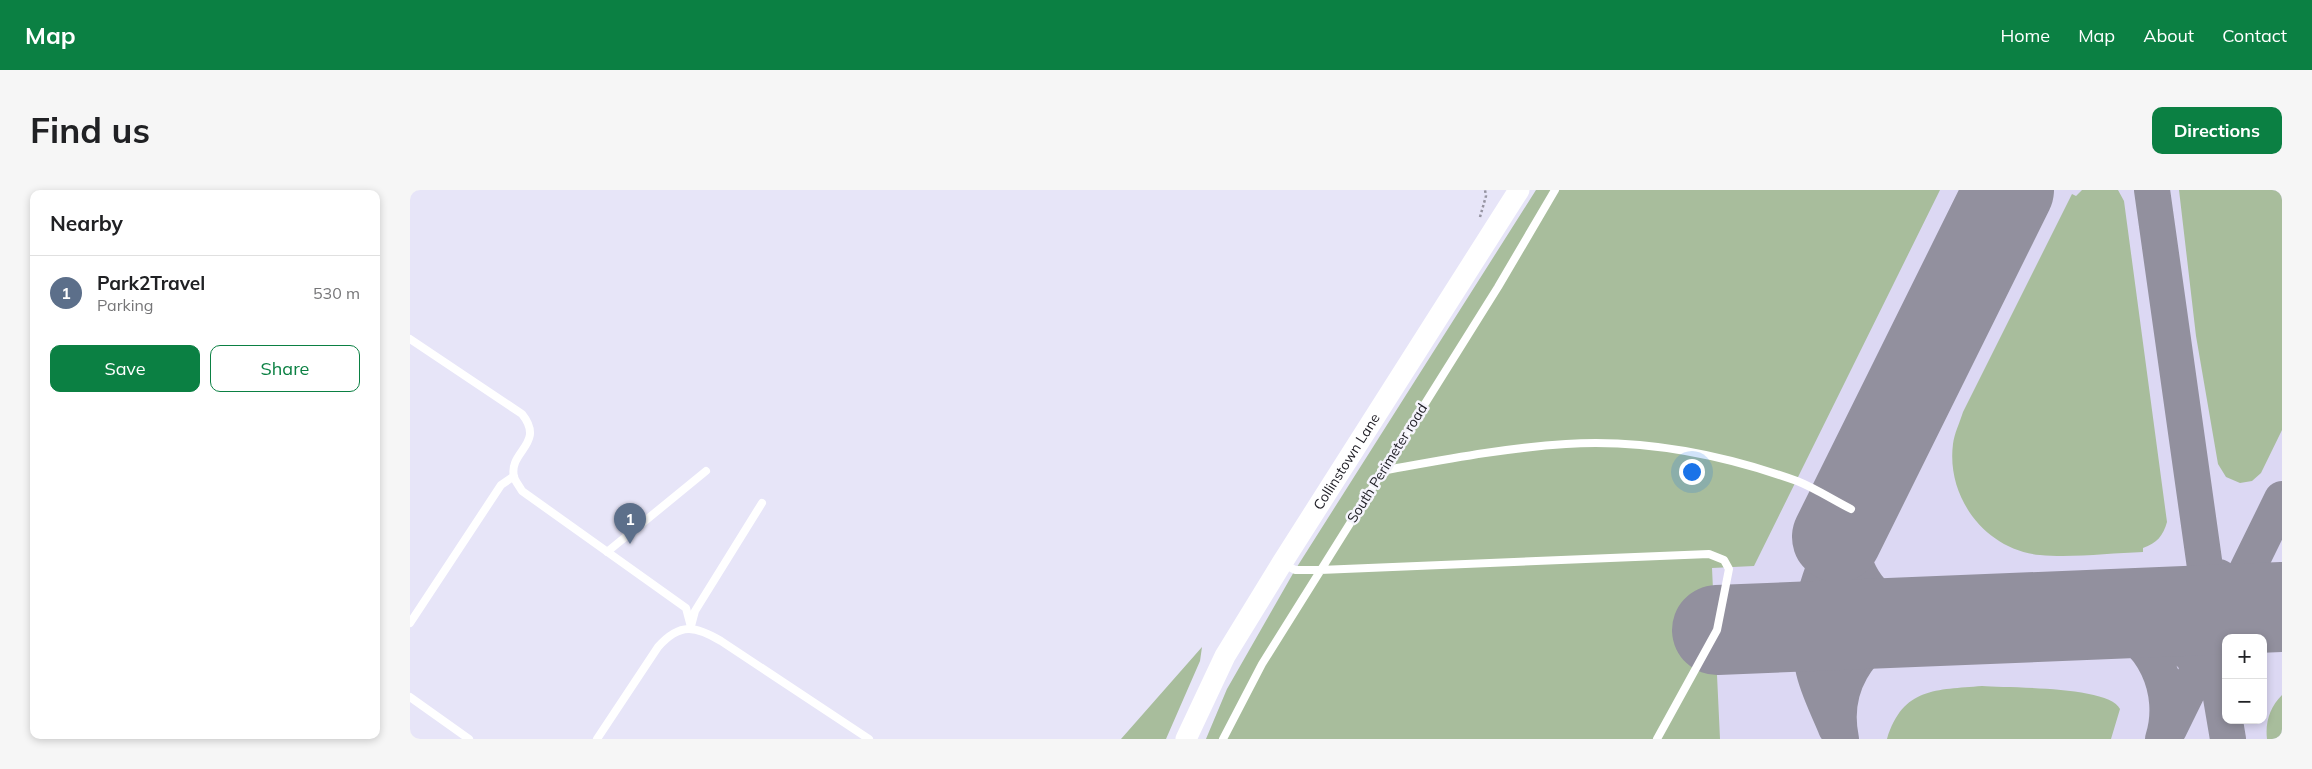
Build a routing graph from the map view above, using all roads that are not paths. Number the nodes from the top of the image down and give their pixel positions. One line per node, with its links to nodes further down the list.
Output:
1 (1519, 190): 10 (street, Collinstown Lane)
2 (1555, 190): 5 (lane, South Perimeter road)
3 (410, 339): 6 (lane)
4 (706, 470): 9 (lane)
5 (1381, 471): 8 (lane); 11 (lane, South Perimeter road)
6 (514, 476): 9 (lane); 12 (lane)
7 (762, 503): 13 (lane)
8 (1851, 509)
9 (608, 552): 13 (lane)
10 (1282, 563): 11 (lane); 18 (street, Collinstown Lane)
11 (1320, 570): 19 (lane, South Perimeter road); 20 (lane)
12 (410, 623)
13 (691, 627): 16 (lane); 17 (lane)
14 (410, 697): 15 (lane)
15 (469, 739)
16 (598, 739)
17 (870, 739)
18 (1186, 739)
19 (1223, 739)
20 (1657, 739)

